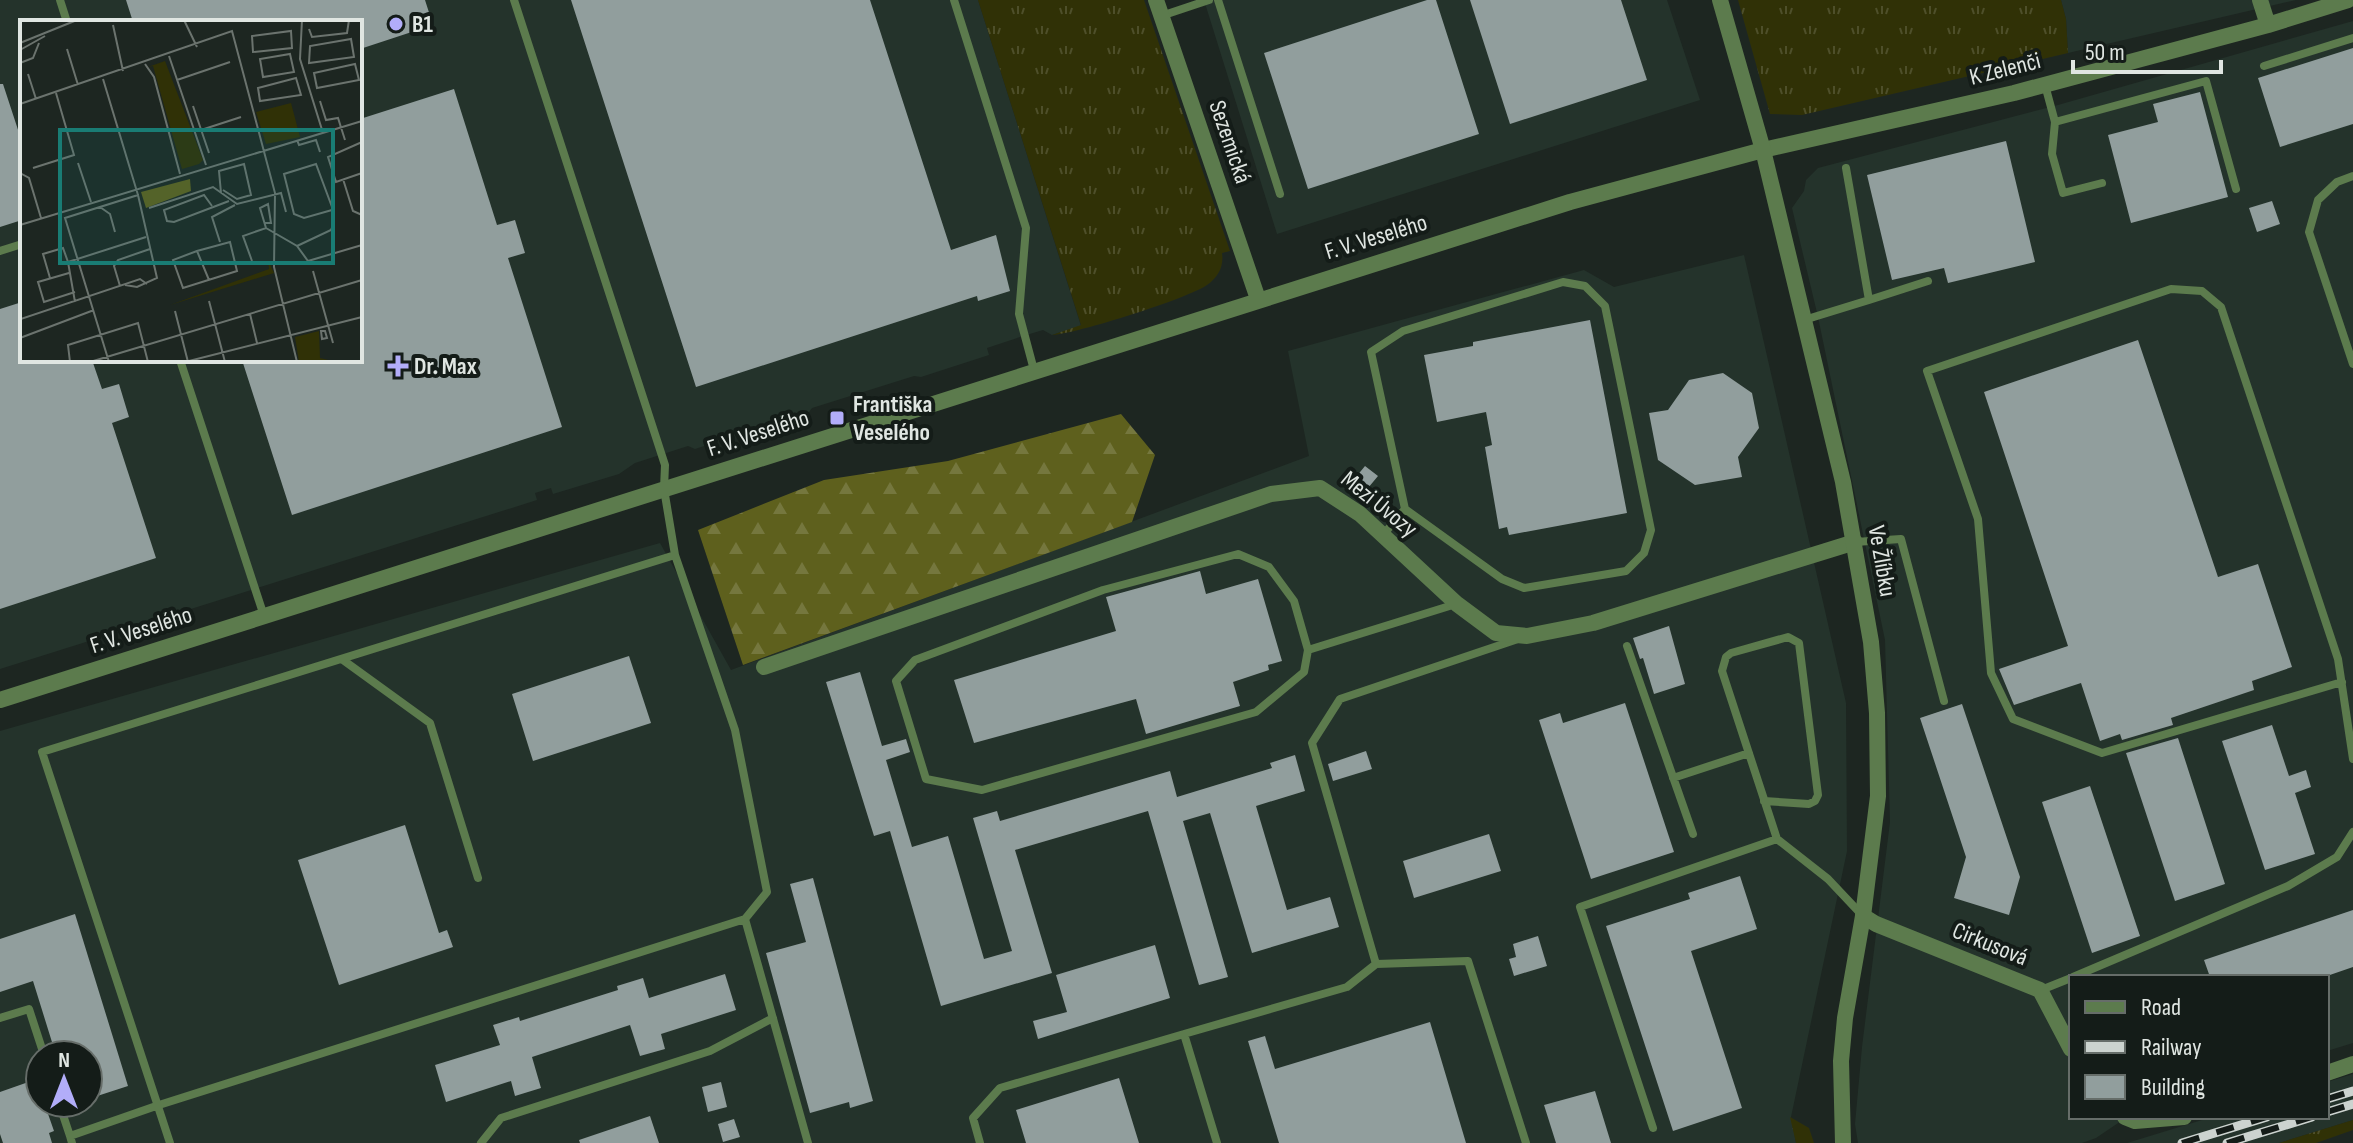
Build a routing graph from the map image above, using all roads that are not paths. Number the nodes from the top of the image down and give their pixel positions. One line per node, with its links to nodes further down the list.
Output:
1 (60, 0): 10 (lane)
2 (514, 0): 31 (lane)
3 (954, 0): 30 (lane)
4 (1209, 0): 9 (lane)
5 (1218, 0): 21 (lane)
6 (1720, 0): 16 (street, Ve Žlíbku)
7 (2260, 0): 11 (street)
8 (2348, 0): 11 (street, K Zelenči)
9 (1159, 8): 25 (street, Sezemická)
10 (66, 20)
11 (2268, 25): 14 (street, K Zelenči)
12 (2353, 38): 13 (lane)
13 (2264, 66)
14 (2045, 85): 15 (lane); 16 (street, K Zelenči)
15 (2055, 122): 19 (lane); 20 (lane)
16 (1763, 150): 25 (street, F. V. Veselého); 27 (street, Ve Žlíbku)
17 (1846, 168): 26 (lane)
18 (2353, 176): 29 (lane)
19 (2102, 183)
20 (2236, 189)
21 (1280, 194)
22 (20, 245): 23 (lane)
23 (0, 251)
24 (1928, 281): 26 (lane)
25 (1258, 299): 30 (street, F. V. Veselého)
26 (1869, 300): 27 (lane)
27 (1804, 320): 34 (street, Ve Žlíbku)
28 (181, 362): 37 (lane)
29 (2353, 364)
30 (1034, 370): 31 (street, F. V. Veselého)
31 (664, 489): 35 (lane); 37 (street, F. V. Veselého)
32 (1405, 509): 32 (lane); 33 (lane)
33 (1383, 535): 36 (street, Mezi Úvozy); 42 (street, Mezi Úvozy)
34 (1855, 542): 38 (street, Mezi Úvozy); 45 (lane); 54 (street, Ve Žlíbku)
35 (675, 555): 41 (lane); 55 (lane)
36 (1457, 604): 38 (street, Mezi Úvozy); 40 (lane)
37 (264, 616): 44 (street, F. V. Veselého)
38 (1527, 636): 56 (lane)
39 (1627, 646): 48 (lane)
40 (1308, 650): 40 (lane)
41 (343, 660): 53 (lane); 67 (lane)
42 (764, 667)
43 (2342, 682): 43 (lane); 47 (lane)
44 (0, 700)
45 (1944, 701)
46 (1749, 753): 48 (lane); 49 (lane); 49 (lane)
47 (2353, 759)
48 (1673, 778): 51 (lane)
49 (1764, 801): 52 (lane)
50 (2353, 832): 57 (lane)
51 (1693, 834)
52 (1777, 839): 54 (lane); 71 (lane)
53 (478, 878)
54 (1863, 916): 59 (street, Cirkusová); 79 (street, Ve Žlíbku)
55 (745, 919): 61 (lane); 67 (lane)
56 (1376, 964): 62 (lane); 78 (lane)
57 (2079, 975)
58 (2069, 979): 59 (lane)
59 (2040, 990): 64 (street, Cirkusová)
60 (0, 1018): 63 (lane)
61 (773, 1018): 74 (lane); 75 (lane)
62 (1184, 1034): 76 (lane); 77 (lane)
63 (39, 1039)
64 (2069, 1045)
65 (2353, 1064): 66 (street)
66 (2329, 1072)
67 (159, 1105): 72 (lane); 73 (lane)
68 (64, 1119): 72 (lane)
69 (2130, 1119): 70 (street)
70 (2160, 1119)
71 (1653, 1128)
72 (71, 1140)
73 (170, 1143)
74 (481, 1143)
75 (808, 1143)
76 (980, 1143)
77 (1217, 1143)
78 (1526, 1143)
79 (1843, 1143)

